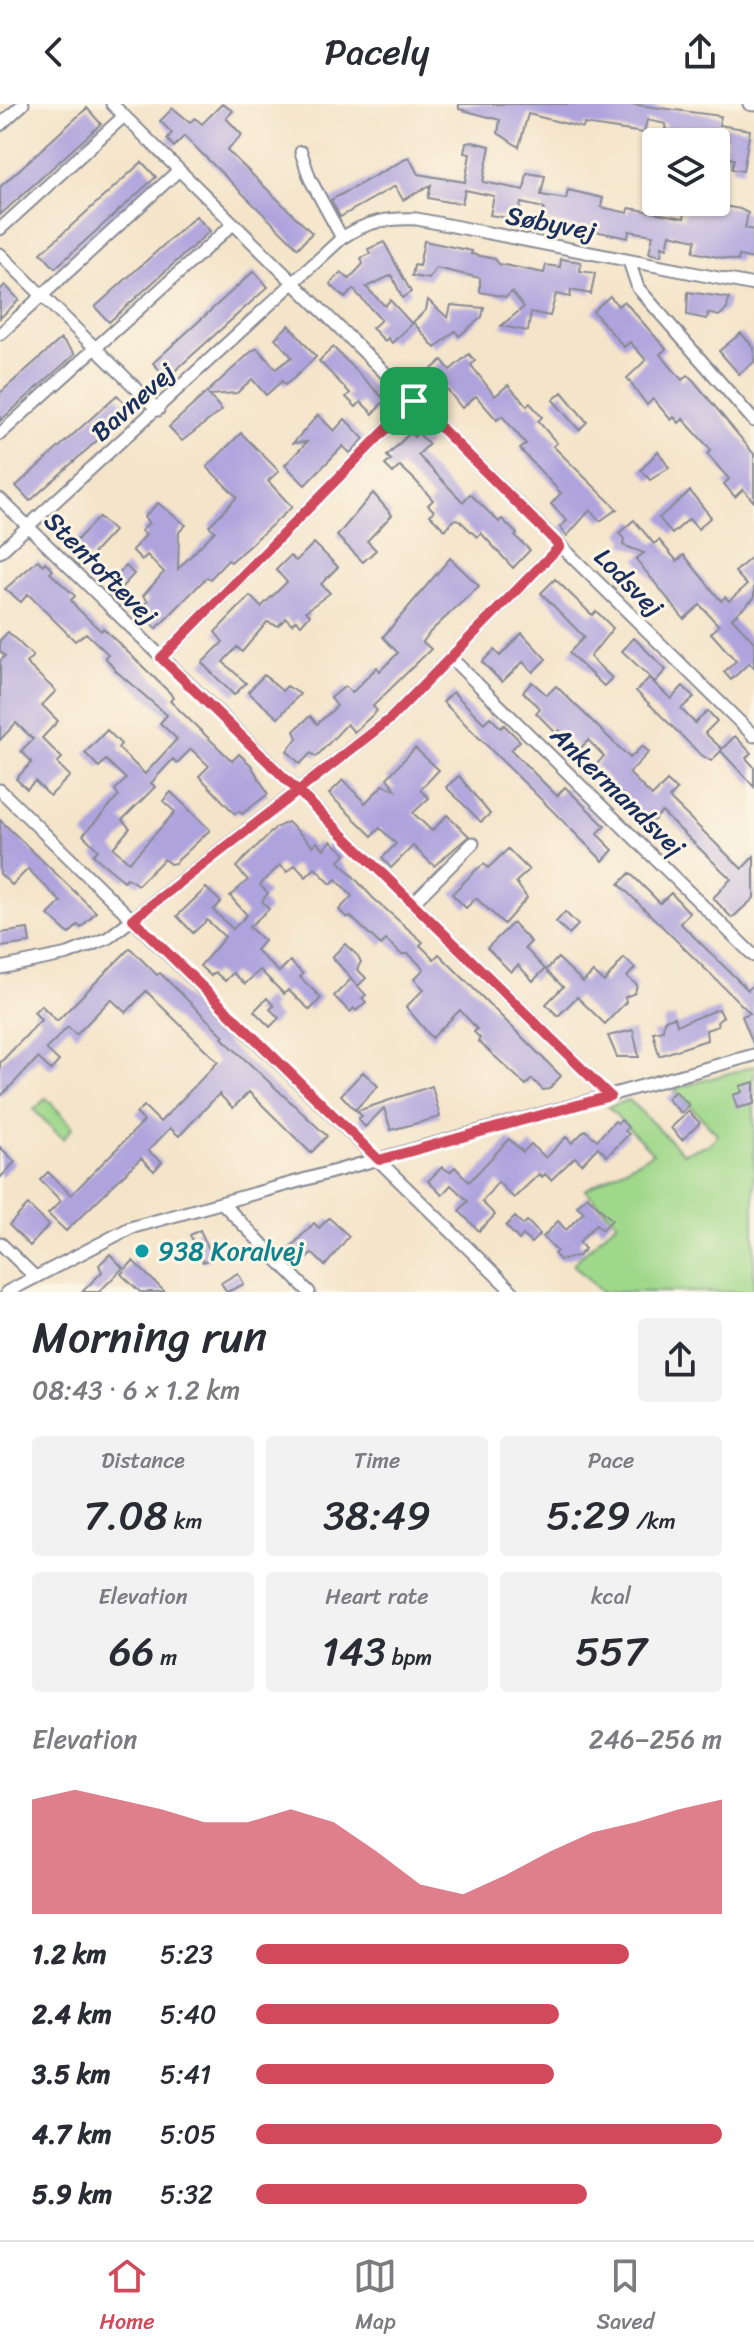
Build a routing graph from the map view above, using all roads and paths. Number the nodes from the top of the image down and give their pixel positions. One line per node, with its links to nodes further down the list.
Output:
1 (23, 104): 4 (street)
2 (112, 104): 3 (street, Lodsvej)
3 (124, 116): 6 (street, Lodsvej); 8 (street)
4 (0, 125)
5 (301, 152): 9 (street)
6 (179, 170): 7 (street, Lodsvej); 14 (street)
7 (233, 224): 12 (street, Lodsvej); 16 (street)
8 (0, 229)
9 (342, 238): 11 (street, Søbyvej); 12 (street, Søbyvej)
10 (0, 254): 14 (street)
11 (629, 261): 13 (street, Søbyvej); 19 (street)
12 (295, 284): 17 (street, Lodsvej); 18 (street, Bavnevej)
13 (754, 285)
14 (42, 295): 15 (street); 16 (street)
15 (0, 334)
16 (96, 348): 18 (street); 20 (street)
17 (414, 401): 23 (street, Lodsvej); 25 (street)
18 (158, 410): 22 (street, Bavnevej)
19 (754, 421)
20 (0, 434)
21 (0, 499): 22 (street, Stentoftevej)
22 (28, 527): 24 (street, Bavnevej); 25 (street, Stentoftevej)
23 (560, 546): 26 (street); 27 (street, Lodsvej)
24 (0, 552)
25 (161, 658): 29 (street, Stentoftevej)
26 (451, 658): 29 (street); 33 (street, Ankermandsvej)
27 (754, 736)
28 (0, 790): 32 (street)
29 (298, 791): 31 (street, Stentoftevej); 32 (street)
30 (473, 843): 31 (street)
31 (413, 903): 36 (street, Stentoftevej)
32 (133, 919): 34 (street); 37 (street)
33 (754, 956)
34 (0, 968)
35 (754, 1055): 36 (street)
36 (610, 1096): 37 (street)
37 (379, 1160): 38 (street); 43 (street)
38 (222, 1203): 40 (street); 42 (street)
39 (0, 1243): 40 (street)
40 (35, 1277): 41 (street)
41 (7, 1292)
42 (309, 1292)
43 (513, 1292)

